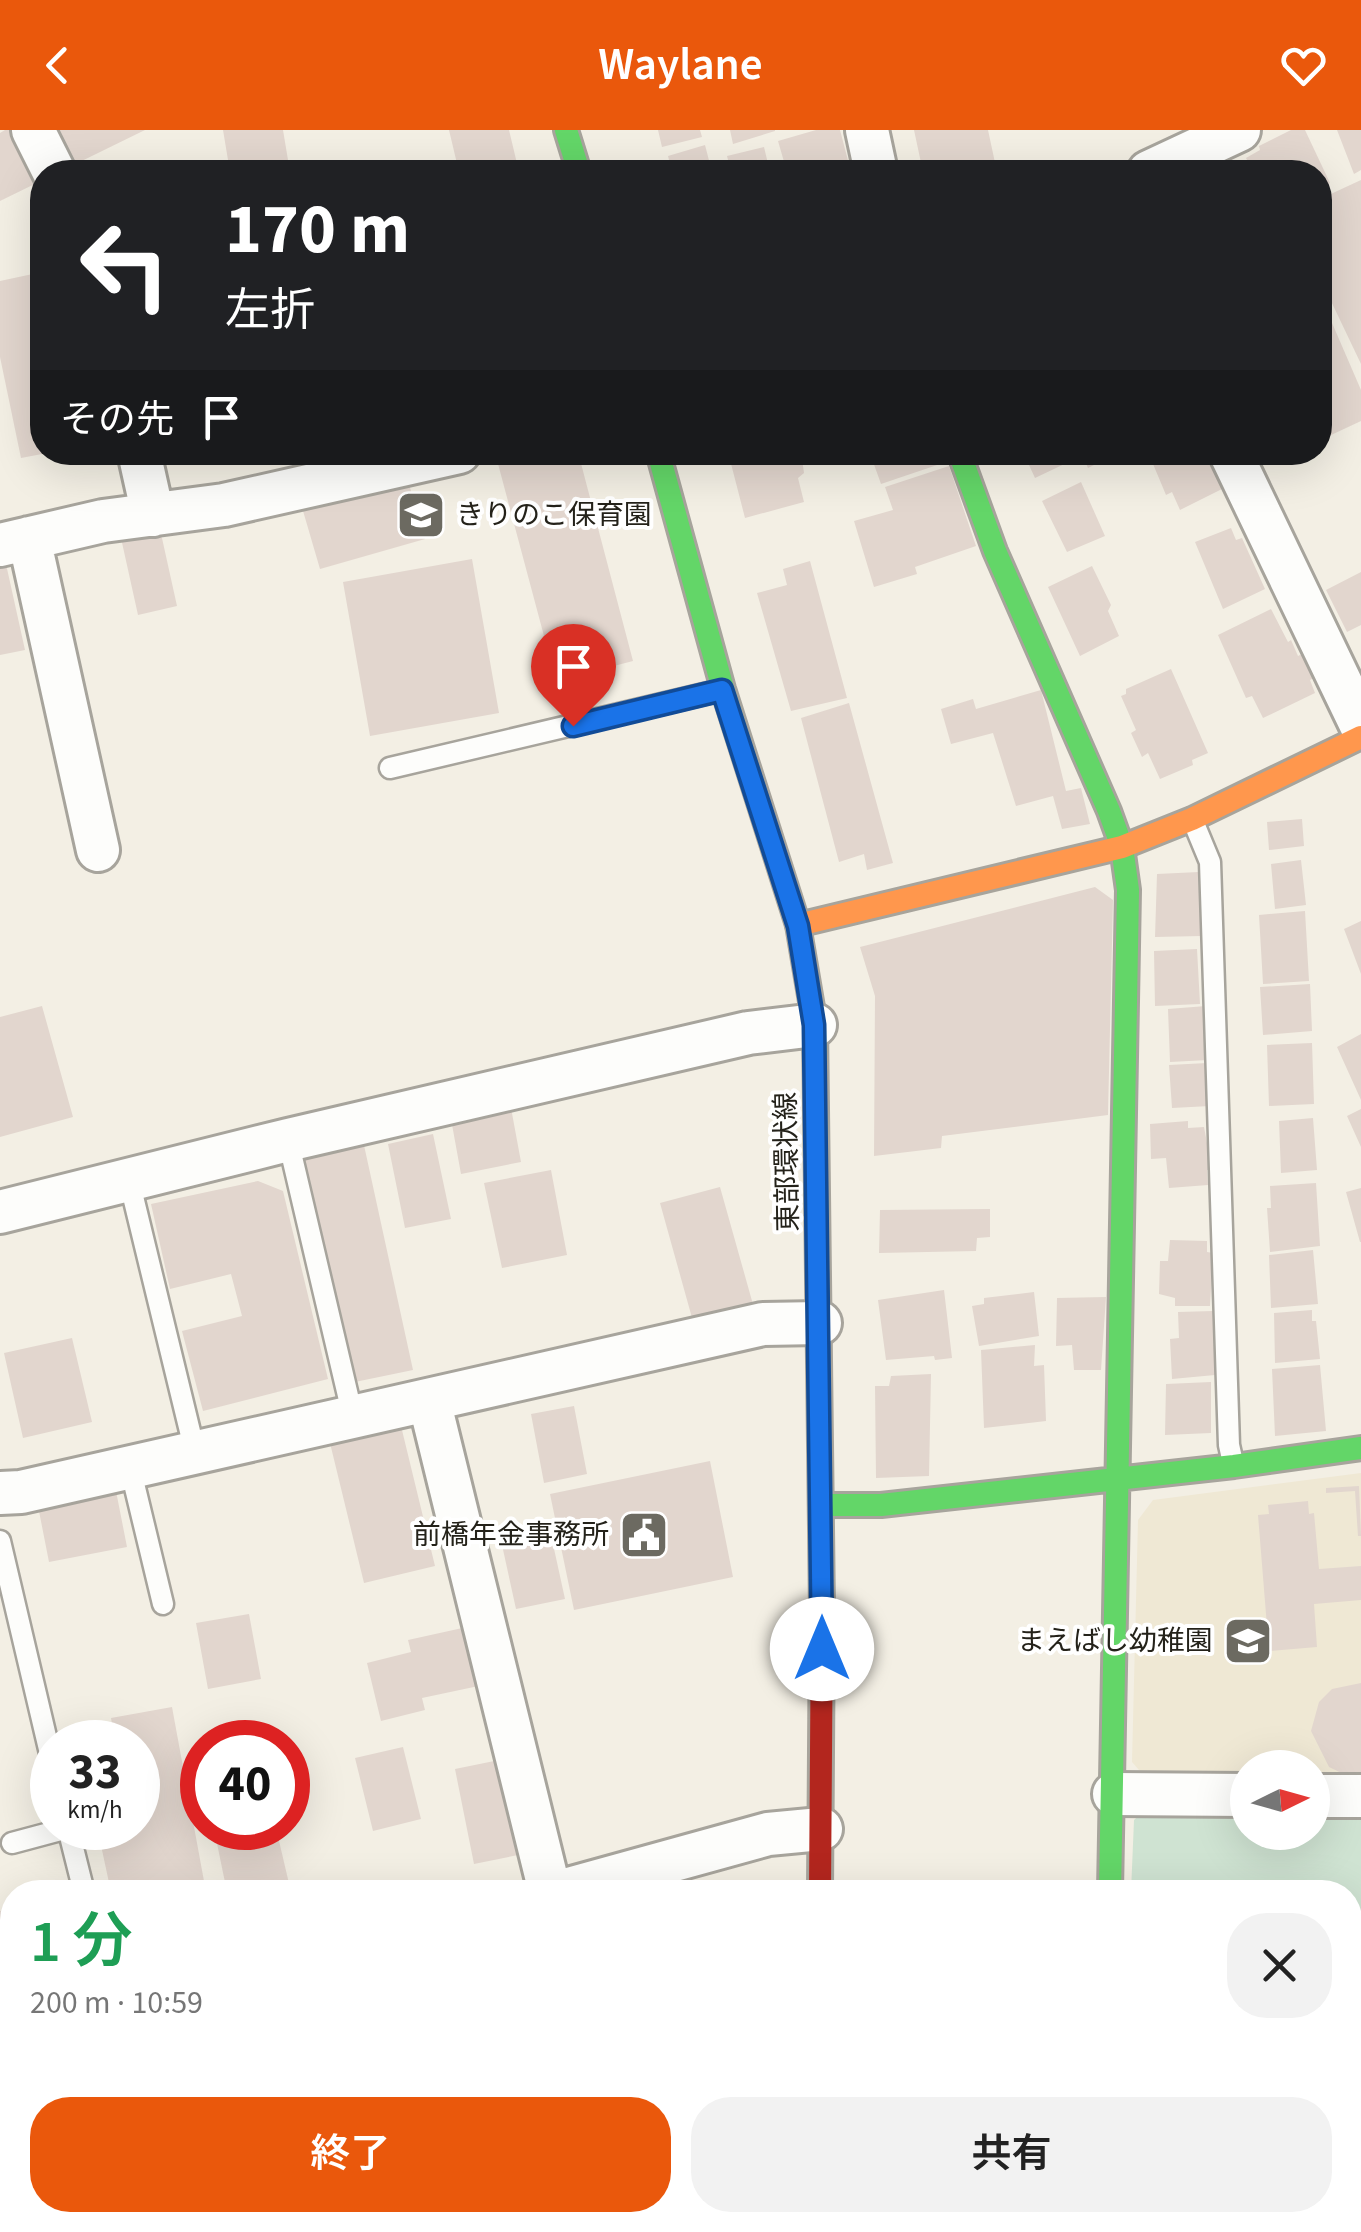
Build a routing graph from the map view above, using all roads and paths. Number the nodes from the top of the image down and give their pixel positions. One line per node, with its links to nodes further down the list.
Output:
1 (33, 130): 5 (street)
2 (566, 130): 6 (street)
3 (866, 130): 7 (street)
4 (1239, 130): 8 (street)
5 (48, 160)
6 (575, 160)
7 (873, 160)
8 (1175, 160)
9 (142, 465): 14 (street)
10 (402, 465): 14 (street)
11 (661, 465): 16 (street, 東部環状線)
12 (964, 465): 21 (street)
13 (1236, 465): 17 (street)
14 (153, 515): 15 (street)
15 (14, 541): 22 (street)
16 (722, 690): 19 (lane); 23 (street, 東部環状線)
17 (1361, 725)
18 (1361, 736): 20 (street)
19 (390, 768)
20 (1192, 819): 21 (street); 33 (lane)
21 (1122, 846): 23 (street); 35 (street)
22 (98, 850)
23 (798, 926): 24 (street, 東部環状線)
24 (814, 1025): 25 (street); 28 (street, 東部環状線)
25 (288, 1140): 26 (street); 30 (lane)
26 (128, 1180): 27 (street); 32 (lane)
27 (0, 1212)
28 (820, 1322): 29 (street); 37 (street, 東部環状線)
29 (429, 1400): 30 (street); 50 (street)
30 (353, 1416): 32 (street)
31 (1361, 1448): 33 (street)
32 (195, 1452): 34 (street)
33 (1234, 1466): 35 (street)
34 (130, 1467): 36 (street); 39 (lane)
35 (1118, 1479): 37 (street); 41 (street)
36 (0, 1493)
37 (822, 1506): 45 (street, 東部環状線)
38 (0, 1541): 40 (lane)
39 (162, 1604)
40 (42, 1720)
41 (1114, 1794): 42 (street); 53 (street)
42 (1230, 1795)
43 (1330, 1796): 44 (street)
44 (1361, 1796)
45 (821, 1829): 51 (street); 52 (street, 東部環状線)
46 (30, 1839): 47 (lane)
47 (12, 1844)
48 (74, 1850): 49 (lane)
49 (81, 1880)
50 (547, 1880)
51 (601, 1880)
52 (820, 1880)
53 (1110, 1880)

